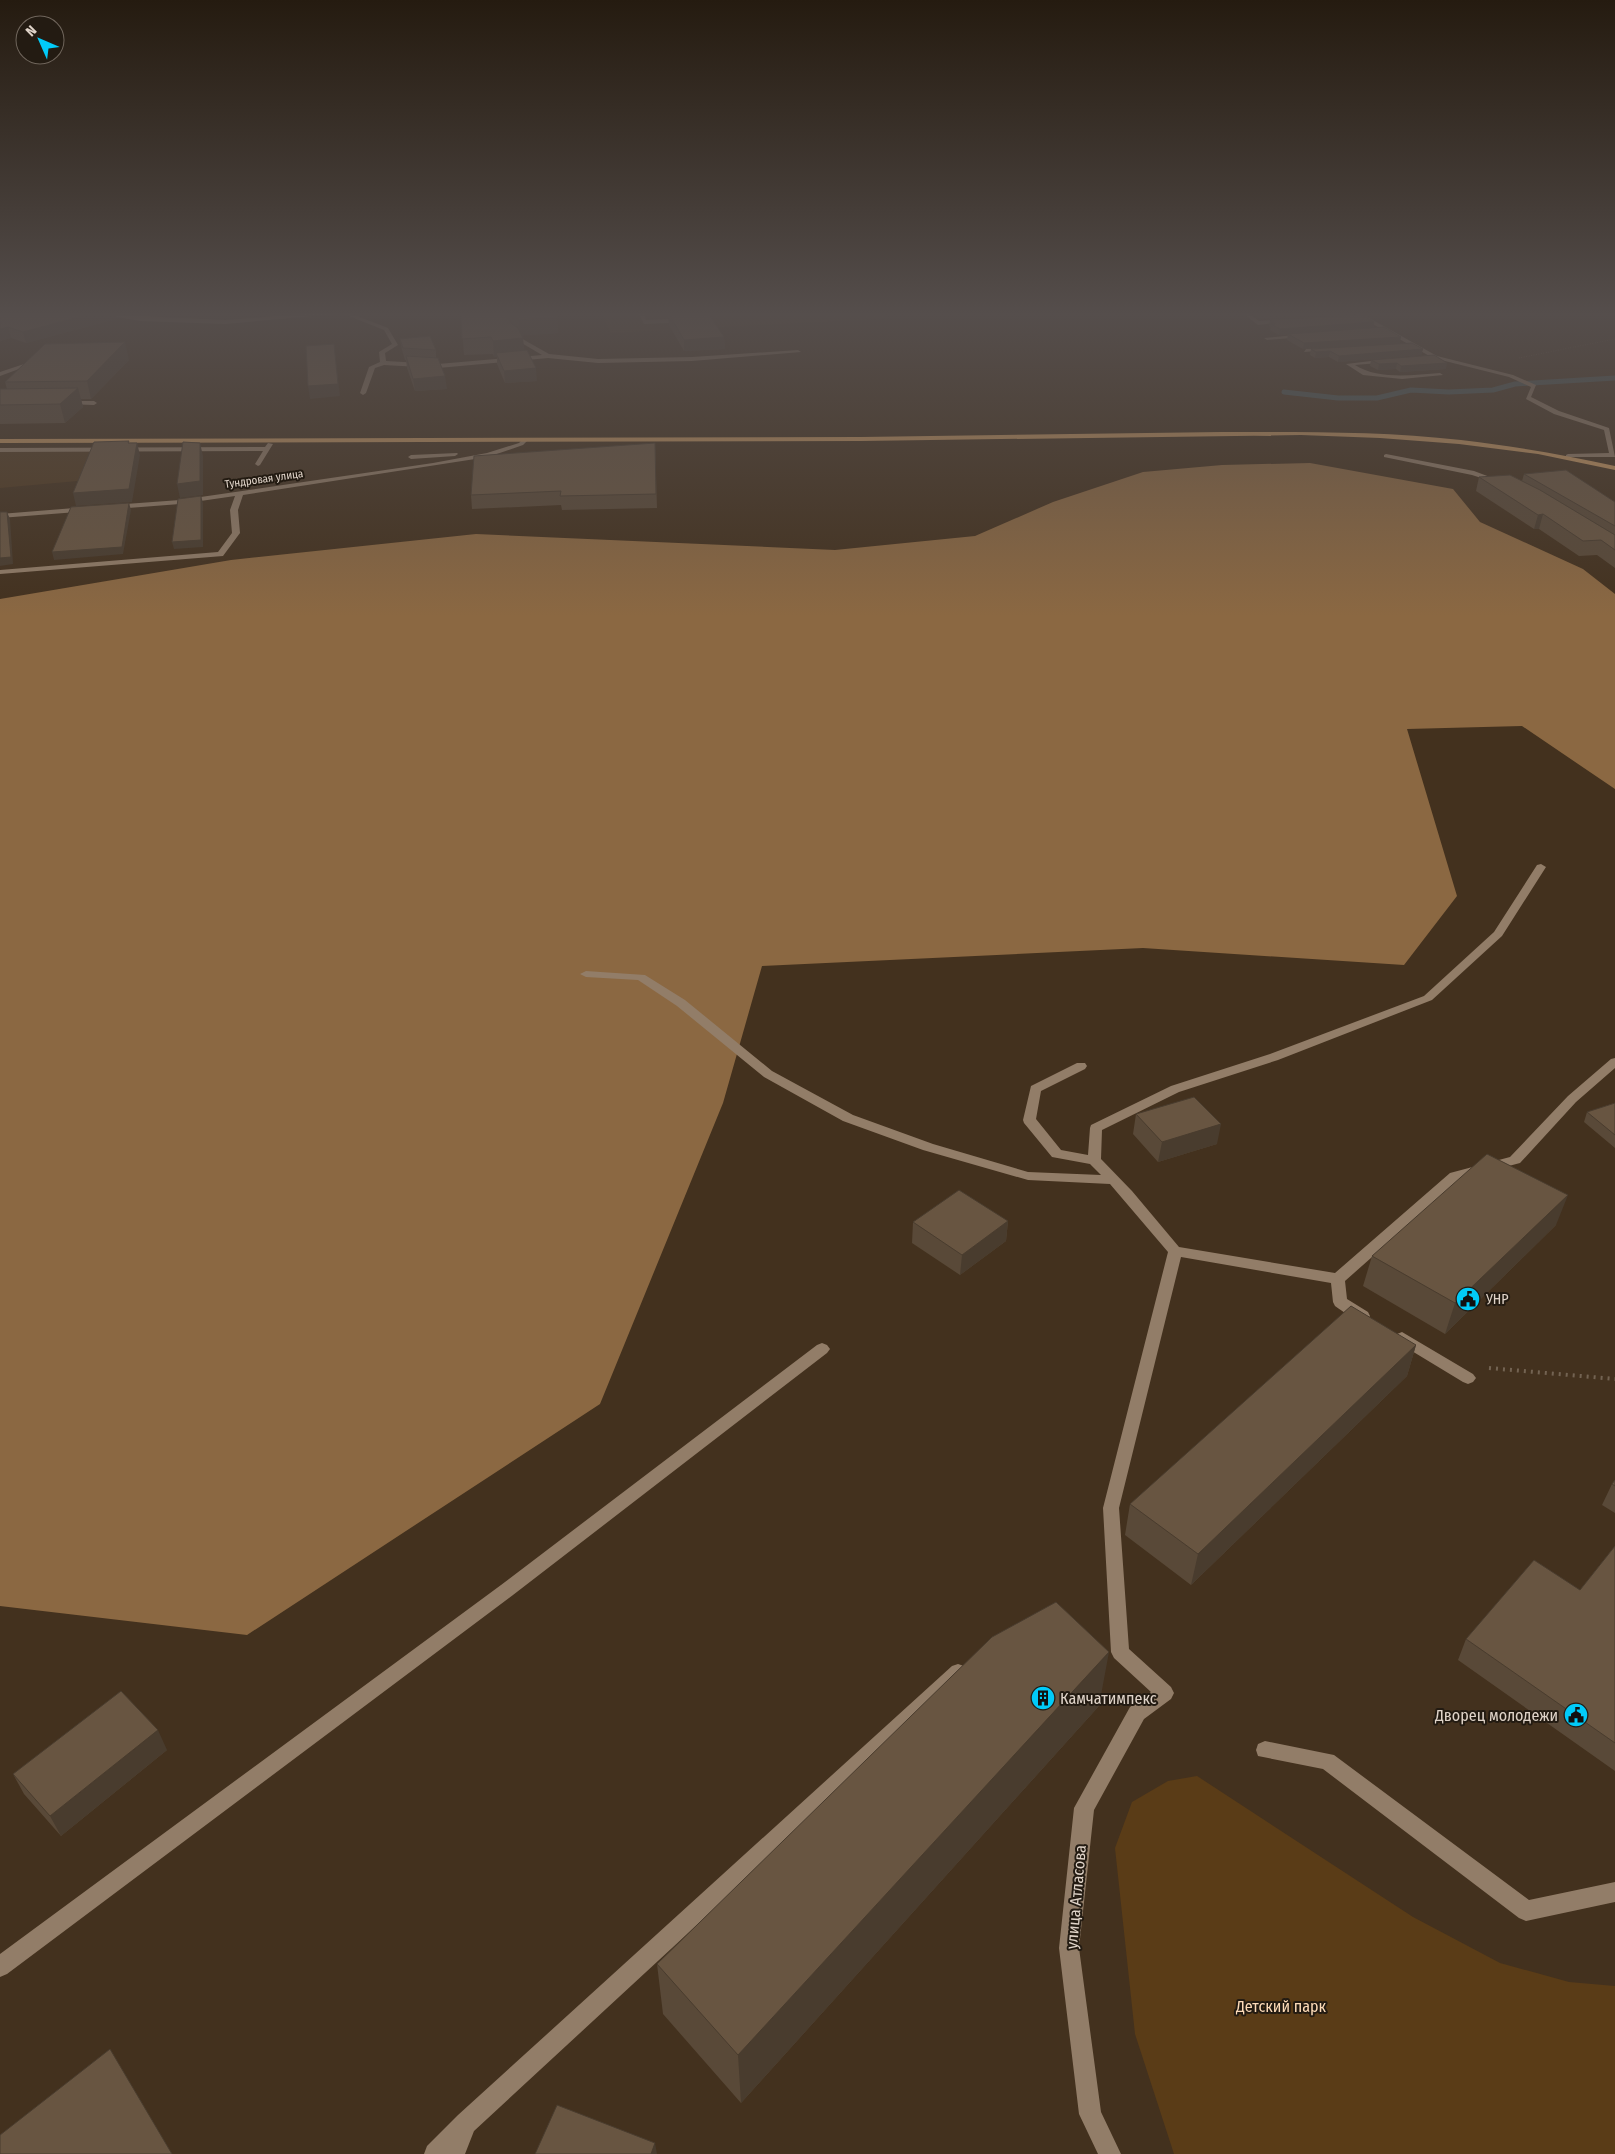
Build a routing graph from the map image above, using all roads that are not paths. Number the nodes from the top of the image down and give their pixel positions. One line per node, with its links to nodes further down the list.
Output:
1 (1562, 415): 7 (street)
2 (526, 439): 4 (main road, Тундровая улица); 8 (street, Тундровая улица); 10 (main road, Тундровая улица)
3 (0, 440): 4 (main road, Тундровая улица)
4 (273, 440): 5 (street)
5 (265, 449): 6 (street); 12 (street)
6 (0, 450)
7 (1614, 454): 10 (street, Тундровая улица)
8 (488, 455): 11 (street); 15 (street, Тундровая улица)
9 (1386, 456): 14 (street)
10 (1568, 456): 13 (main road)
11 (411, 457)
12 (258, 464)
13 (1615, 468)
14 (1514, 488)
15 (240, 492): 16 (street, Тундровая улица); 19 (street)
16 (103, 507)
17 (93, 508): 18 (street)
18 (0, 516)
19 (0, 572)
20 (1541, 867): 24 (street)
21 (586, 974): 25 (street)
22 (1615, 1062): 27 (street)
23 (1081, 1066): 24 (street)
24 (1094, 1160): 25 (street)
25 (1113, 1180): 26 (street)
26 (1175, 1251): 27 (street); 39 (street, улица Атласова)
27 (1338, 1279): 28 (street)
28 (1374, 1322)
29 (1391, 1332): 31 (street)
30 (822, 1349): 35 (street)
31 (1468, 1378)
32 (968, 1662): 36 (street)
33 (1265, 1750): 34 (street)
34 (1615, 1892)
35 (0, 1967)
36 (466, 2123): 37 (street); 38 (street)
37 (435, 2154)
38 (454, 2154)
39 (1110, 2154)

